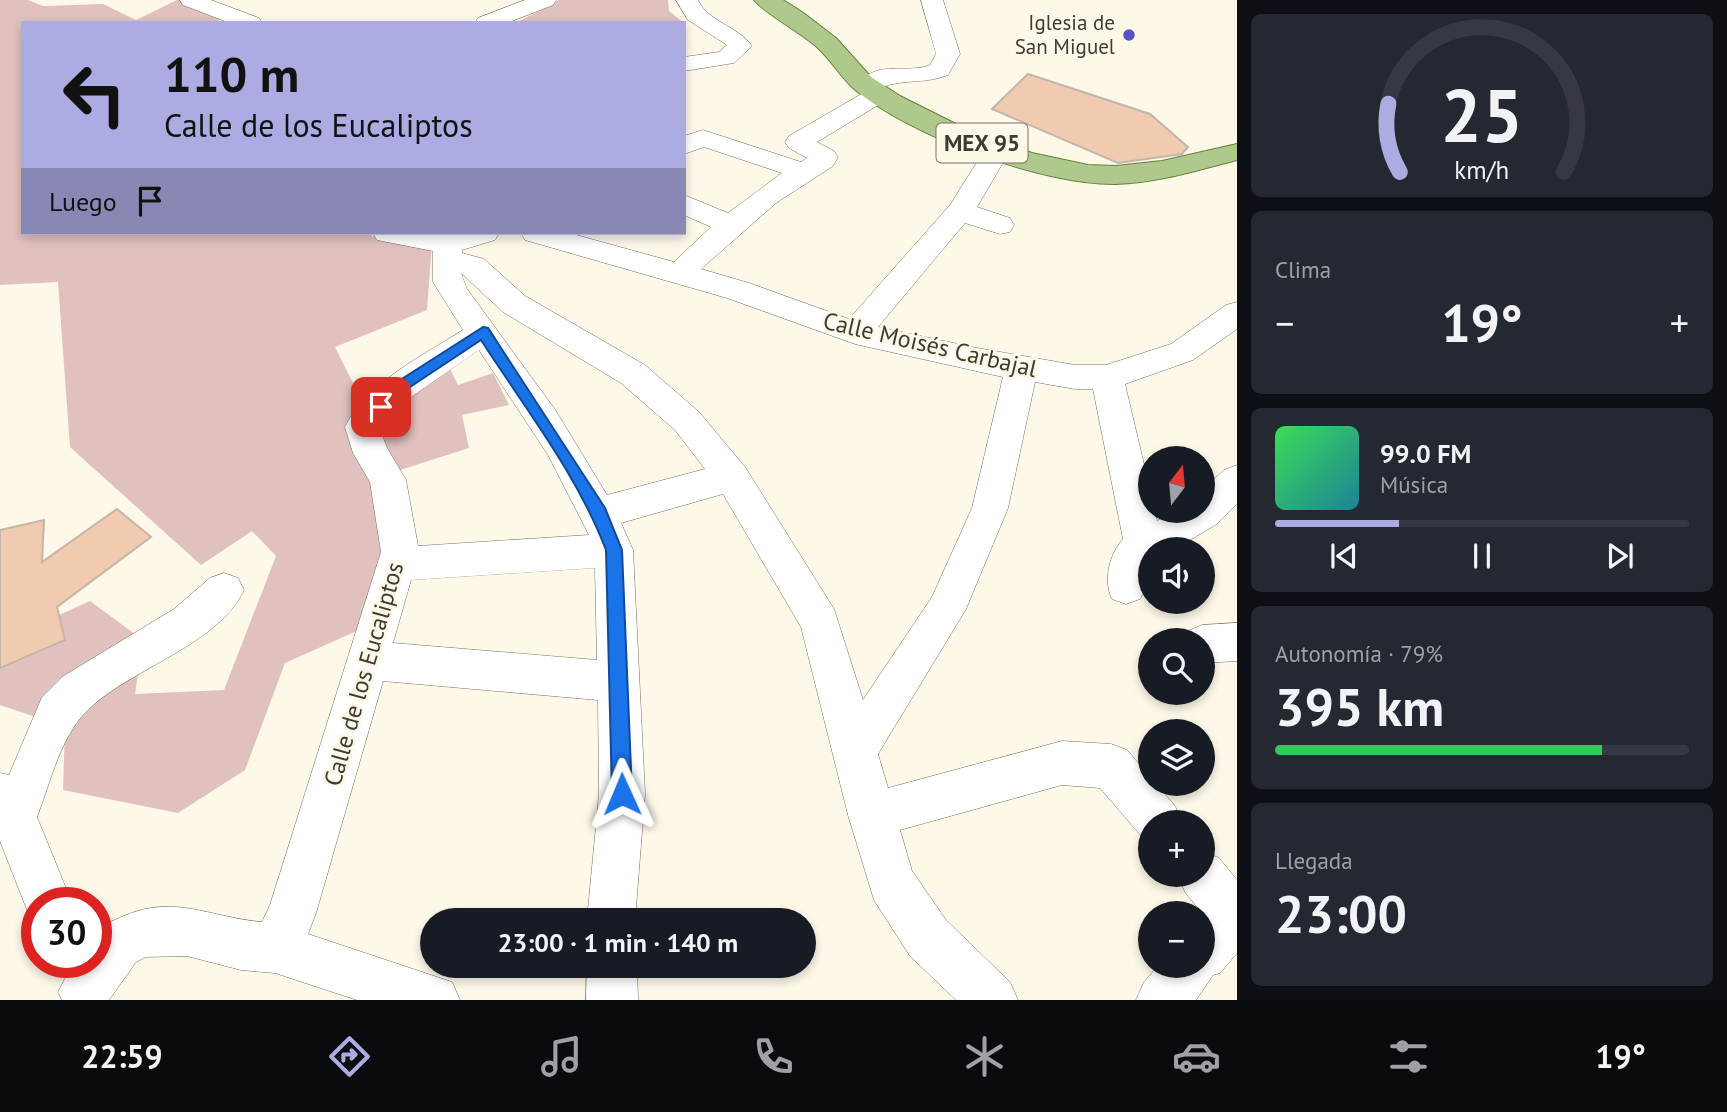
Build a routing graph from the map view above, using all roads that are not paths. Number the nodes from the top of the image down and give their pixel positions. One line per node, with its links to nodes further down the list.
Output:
1 (191, 0): 6 (street)
2 (545, 0): 7 (street)
3 (687, 0): 8 (street)
4 (766, 0): 9 (main road, MEX 95)
5 (932, 0): 9 (street)
6 (246, 21)
7 (491, 21)
8 (686, 64)
9 (876, 88): 11 (main road, MEX 95); 13 (street)
10 (686, 145): 13 (street)
11 (998, 149): 12 (main road, MEX 95); 15 (street)
12 (1237, 152)
13 (803, 171): 16 (street)
14 (686, 205): 16 (street)
15 (960, 211): 17 (street); 25 (street)
16 (729, 224): 22 (street)
17 (1000, 225)
18 (393, 235): 21 (street)
19 (481, 235): 21 (street)
20 (542, 235): 22 (street, Calle Moisés Carbajal)
21 (448, 252): 24 (street); 28 (street)
22 (680, 273): 25 (street, Calle Moisés Carbajal)
23 (1237, 313): 27 (street, Calle Moisés Carbajal)
24 (483, 332): 30 (street); 34 (street, Calle de los Eucaliptos)
25 (855, 333): 26 (street, Calle Moisés Carbajal)
26 (1021, 369): 27 (street, Calle Moisés Carbajal); 41 (street)
27 (1107, 377): 31 (street)
28 (733, 477): 30 (street); 41 (street)
29 (1237, 480): 32 (street)
30 (607, 531): 34 (street); 40 (street)
31 (1142, 537)
32 (1162, 537)
33 (1138, 552): 35 (street)
34 (396, 564): 39 (street, Calle de los Eucaliptos)
35 (1126, 587)
36 (224, 590): 42 (street)
37 (1237, 642): 38 (street)
38 (1215, 643)
39 (369, 660): 40 (street); 50 (street, Calle de los Eucaliptos)
40 (619, 682): 47 (street)
41 (856, 749): 44 (street)
42 (7, 804): 45 (street)
43 (1149, 810): 44 (street)
44 (871, 814): 56 (street)
45 (41, 887)
46 (1212, 887): 48 (street)
47 (612, 908)
48 (1237, 916): 49 (street)
49 (1215, 941)
50 (275, 948): 53 (street); 54 (street)
51 (612, 978): 55 (street)
52 (1181, 978): 57 (street)
53 (81, 985)
54 (434, 1000)
55 (612, 1000)
56 (992, 1000)
57 (1162, 1000)

